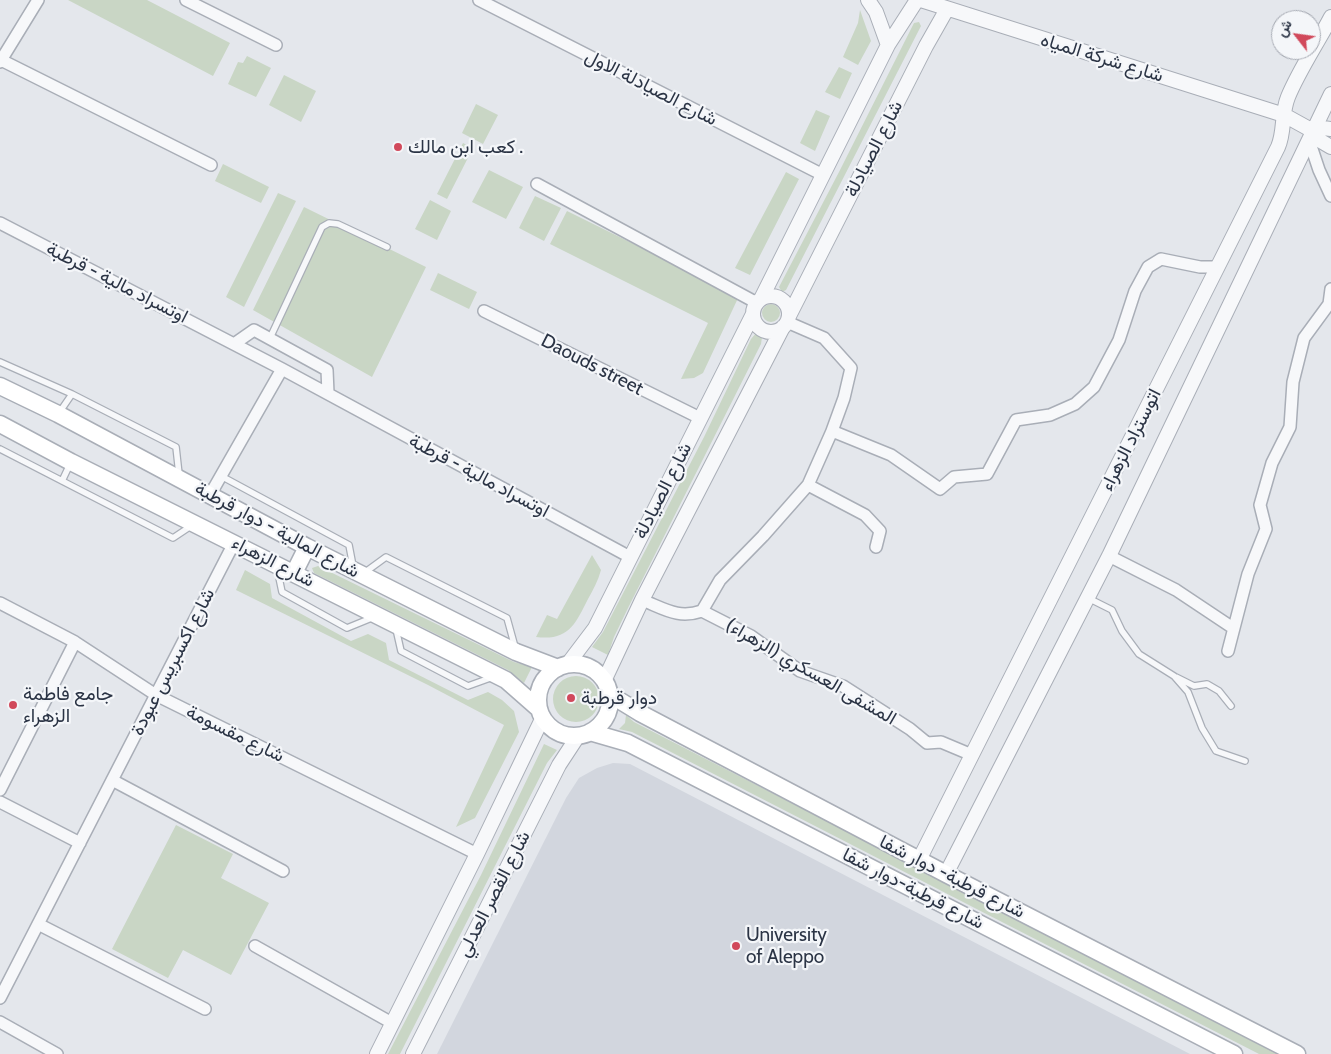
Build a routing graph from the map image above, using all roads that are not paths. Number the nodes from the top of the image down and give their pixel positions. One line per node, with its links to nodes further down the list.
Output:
1 (38, 0): 11 (street)
2 (186, 0): 9 (street)
3 (479, 0): 18 (street, شارع الصيادلة الاول)
4 (868, 0): 10 (street)
5 (916, 0): 10 (street, شارع الصيادلة)
6 (920, 0): 7 (street, شارع شركة المياه)
7 (947, 9): 13 (street, شارع شركة المياه); 27 (street, شارع الصيادلة)
8 (1331, 17): 13 (street, اتوستراد الزهراء)
9 (276, 45)
10 (888, 45): 18 (street, شارع الصيادلة)
11 (1, 61): 17 (street)
12 (1331, 94): 15 (street, اتوستراد الزهراء)
13 (1284, 115): 15 (street, شارع شركة المياه); 23 (street, اتوستراد الزهراء)
14 (1331, 129): 15 (street)
15 (1311, 135): 16 (street); 20 (street); 50 (street, اتوستراد الزهراء)
16 (1331, 147)
17 (211, 165)
18 (823, 175): 25 (street, شارع الصيادلة)
19 (537, 184): 25 (street)
20 (1331, 196)
21 (0, 222): 29 (street, اوتسراد مالية - قرطبة)
22 (387, 247): 28 (lane)
23 (1218, 268): 38 (street); 73 (street, اتوستراد الزهراء)
24 (1331, 289): 61 (street)
25 (757, 305): 27 (street); 27 (street); 36 (street, شارع الصيادلة)
26 (484, 311): 36 (street, Daouds street)
27 (787, 322): 38 (street); 56 (street, شارع الصيادلة)
28 (270, 338): 29 (street); 34 (street)
29 (234, 344): 31 (street, اوتسراد مالية - قرطبة)
30 (0, 362): 33 (lane)
31 (282, 369): 34 (street, اوتسراد مالية - قرطبة); 41 (street)
32 (0, 386): 35 (main road, شارع المالية - دوار قرطبة)
33 (72, 394): 35 (lane); 42 (lane)
34 (328, 394): 51 (street, اوتسراد مالية - قرطبة)
35 (58, 414): 42 (main road, شارع المالية - دوار قرطبة)
36 (700, 418): 51 (street, شارع الصيادلة)
37 (0, 424): 40 (main road, شارع الزهراء)
38 (832, 431): 44 (street)
39 (0, 449): 43 (lane)
40 (71, 462): 43 (lane); 46 (main road, شارع الزهراء)
41 (221, 476): 45 (street); 53 (lane)
42 (179, 479): 45 (main road, شارع المالية - دوار قرطبة)
43 (62, 481): 46 (lane)
44 (808, 484): 49 (street); 58 (street)
45 (210, 495): 48 (main road, شارع المالية - دوار قرطبة)
46 (195, 524): 47 (main road, شارع الزهراء)
47 (234, 543): 52 (main road, شارع الزهراء); 69 (street, شارع اكسبريس عبودة)
48 (306, 547): 53 (main road, شارع المالية - دوار قرطبة); 54 (main road)
49 (876, 547)
50 (1109, 556): 55 (street, اتوستراد الزهراء); 61 (street)
51 (630, 557): 65 (street, شارع الصيادلة)
52 (277, 564): 54 (main road, شارع الزهراء); 59 (lane)
53 (358, 572): 64 (main road, شارع المالية - دوار قرطبة); 64 (lane)
54 (294, 573): 59 (main road, شارع الزهراء)
55 (1088, 598): 67 (lane); 82 (street, اتوستراد الزهراء)
56 (642, 600): 58 (street); 68 (street, شارع الصيادلة)
57 (0, 604): 62 (street, شارع مقسومة)
58 (702, 611): 73 (street, المشفى العسكري (الزهراء))
59 (378, 615): 60 (main road, شارع الزهراء)
60 (394, 624): 66 (main road, شارع الزهراء); 66 (lane)
61 (1233, 628): 63 (street)
62 (75, 642): 69 (street, شارع مقسومة); 76 (street)
63 (1228, 651)
64 (516, 652): 65 (main road, شارع المالية - دوار قرطبة)
65 (563, 666): 68 (main road); 71 (main road)
66 (498, 676): 71 (main road, شارع الزهراء)
67 (1174, 676): 70 (lane); 74 (lane)
68 (607, 688): 72 (main road); 80 (main road, شارع قرطبة- دوار شفا)
69 (156, 695): 75 (street, شارع اكسبريس عبودة); 79 (street, شارع مقسومة)
70 (1231, 706)
71 (541, 713): 72 (main road); 79 (street, شارع القصر العدلي)
72 (584, 734): 91 (street, شارع القصر العدلي); 92 (main road, شارع قرطبة-دوار شفا)
73 (972, 755): 80 (street, اتوستراد الزهراء)
74 (1246, 761)
75 (112, 780): 78 (street, شارع اكسبريس عبودة); 81 (street)
76 (0, 790)
77 (0, 802): 78 (street)
78 (80, 842): 83 (street, شارع اكسبريس عبودة)
79 (476, 854): 88 (street, شارع القصر العدلي)
80 (919, 860): 82 (main road, شارع قرطبة- دوار شفا)
81 (283, 871)
82 (946, 874): 93 (main road, شارع قرطبة- دوار شفا)
83 (38, 924): 85 (street, شارع اكسبريس عبودة); 86 (street)
84 (255, 946): 88 (street)
85 (0, 998)
86 (205, 1009)
87 (0, 1022): 89 (street)
88 (392, 1023): 90 (street, شارع القصر العدلي)
89 (57, 1054)
90 (377, 1054)
91 (413, 1054)
92 (1234, 1054)
93 (1297, 1054)

